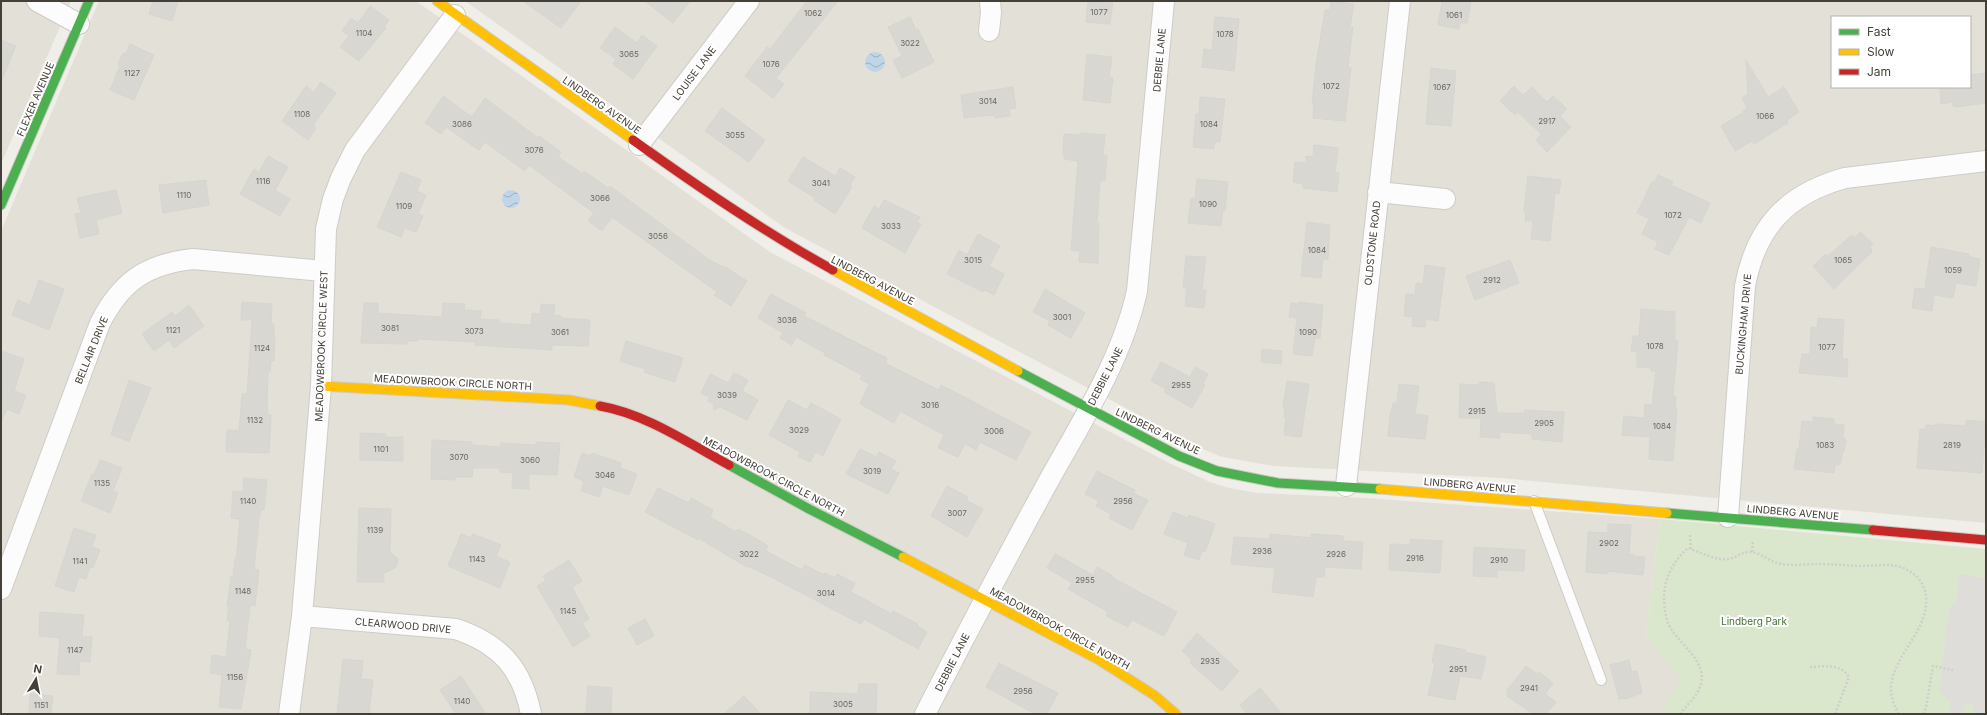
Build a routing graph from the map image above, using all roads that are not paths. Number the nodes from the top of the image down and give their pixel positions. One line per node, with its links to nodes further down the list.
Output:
1 (37, 1): 9 (street)
2 (89, 1): 9 (street, FLEXER AVENUE)
3 (437, 1): 8 (street, LINDBERG AVENUE)
4 (749, 1): 11 (street, LOUISE LANE)
5 (990, 1): 10 (street)
6 (1164, 1): 18 (street, DEBBIE LANE)
7 (1400, 1): 13 (street, OLDSTONE ROAD)
8 (455, 15): 11 (street, LINDBERG AVENUE); 16 (street, MEADOWBROOK CIRCLE WEST)
9 (79, 24): 15 (street, FLEXER AVENUE)
10 (989, 30)
11 (639, 145): 18 (street, LINDBERG AVENUE)
12 (1986, 161): 21 (street, BUCKINGHAM DRIVE)
13 (1378, 192): 14 (street); 19 (street, OLDSTONE ROAD)
14 (1445, 199)
15 (1, 205)
16 (323, 271): 17 (street, MEADOWBROOK CIRCLE WEST); 23 (street, BELLAIR DRIVE)
17 (321, 386): 24 (street, MEADOWBROOK CIRCLE NORTH); 25 (street, MEADOWBROOK CIRCLE WEST)
18 (1088, 409): 19 (street, LINDBERG AVENUE); 24 (street, DEBBIE LANE)
19 (1346, 486): 20 (street, LINDBERG AVENUE)
20 (1534, 501): 21 (street, LINDBERG AVENUE); 26 (lane)
21 (1728, 517): 22 (street, LINDBERG AVENUE)
22 (1986, 540)
23 (1, 589)
24 (984, 598): 29 (street, DEBBIE LANE); 30 (street, MEADOWBROOK CIRCLE NORTH)
25 (302, 616): 27 (street, MEADOWBROOK CIRCLE WEST); 28 (street, CLEARWOOD DRIVE)
26 (1601, 680)
27 (289, 714)
28 (531, 714)
29 (925, 714)
30 (1176, 714)

